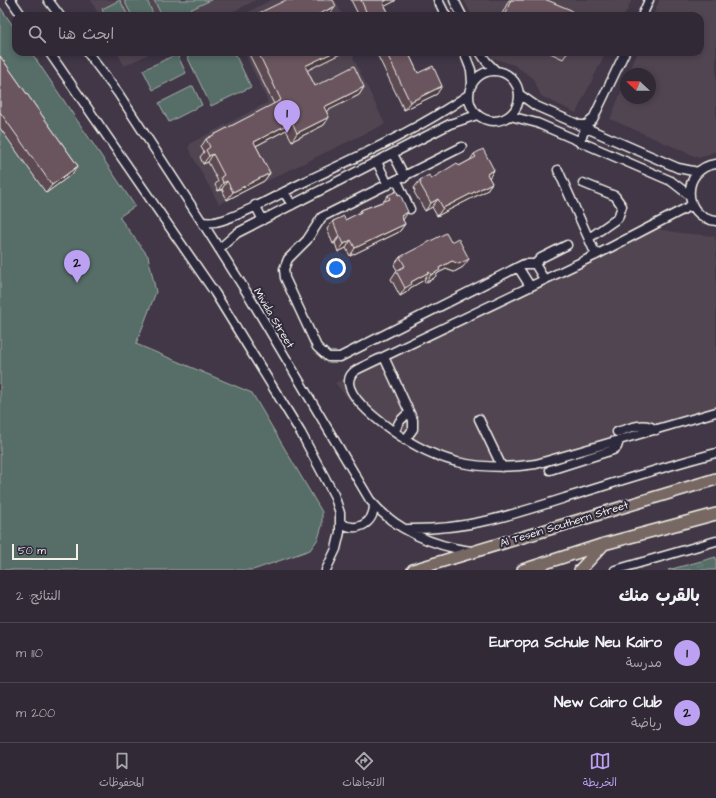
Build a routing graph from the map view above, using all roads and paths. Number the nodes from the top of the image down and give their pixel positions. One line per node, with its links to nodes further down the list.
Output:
1 (10, 0): 6 (street)
2 (48, 0): 7 (street)
3 (438, 0): 8 (street)
4 (454, 0): 9 (street)
5 (649, 0): 10 (street)
6 (19, 12)
7 (57, 12)
8 (444, 12)
9 (460, 12)
10 (644, 12)
11 (52, 56): 66 (street)
12 (90, 56): 42 (street, Mivida Street)
13 (466, 56): 17 (street)
14 (483, 56): 16 (street)
15 (622, 56): 22 (street)
16 (495, 70): 17 (street); 18 (street)
17 (472, 83): 19 (street)
18 (519, 94): 21 (street); 22 (street)
19 (468, 95): 20 (street); 34 (street)
20 (477, 115): 21 (street); 25 (street)
21 (510, 116): 23 (street)
22 (582, 126): 23 (street); 29 (street)
23 (579, 142): 35 (street)
24 (462, 147): 30 (street)
25 (393, 154): 26 (street); 30 (street)
26 (377, 162): 33 (street); 36 (street)
27 (716, 164): 29 (street)
28 (558, 170): 43 (street)
29 (698, 172): 35 (street)
30 (405, 177): 31 (street)
31 (397, 181): 33 (street); 39 (street)
32 (583, 183): 43 (street)
33 (388, 185): 48 (street)
34 (284, 192): 36 (street); 38 (street)
35 (689, 195): 37 (street)
36 (292, 205): 40 (street)
37 (692, 205): 41 (street); 46 (street)
38 (255, 206): 40 (street); 42 (street)
39 (410, 209)
40 (263, 220): 45 (street)
41 (716, 221)
42 (202, 222): 45 (street, Mivida Street)
43 (589, 238): 46 (street)
44 (567, 245): 47 (street)
45 (219, 249): 64 (street, Mivida Street)
46 (596, 254): 49 (street)
47 (535, 264): 48 (street); 49 (street)
48 (518, 267): 50 (street)
49 (544, 279): 50 (street)
50 (530, 286): 51 (street)
51 (384, 357): 52 (street); 56 (street)
52 (409, 412): 56 (street); 58 (street)
53 (716, 412): 55 (street)
54 (479, 418): 61 (street)
55 (656, 430): 57 (street); 59 (street)
56 (394, 432): 58 (street)
57 (617, 432)
58 (405, 440): 61 (street)
59 (619, 441): 61 (street); 62 (street)
60 (716, 453): 67 (street)
61 (502, 467)
62 (550, 470)
63 (716, 479): 70 (main road, Al Tesein Southern Street)
64 (374, 505): 66 (street); 67 (street, Mivida Street)
65 (716, 514): 69 (main road)
66 (341, 523): 71 (street)
67 (405, 529): 70 (street, Mivida Street)
68 (716, 541): 75 (street)
69 (604, 544): 73 (main road); 74 (main road)
70 (474, 551): 72 (main road, Al Tesein Southern Street)
71 (326, 570)
72 (413, 570)
73 (523, 570)
74 (580, 570)
75 (615, 570)

